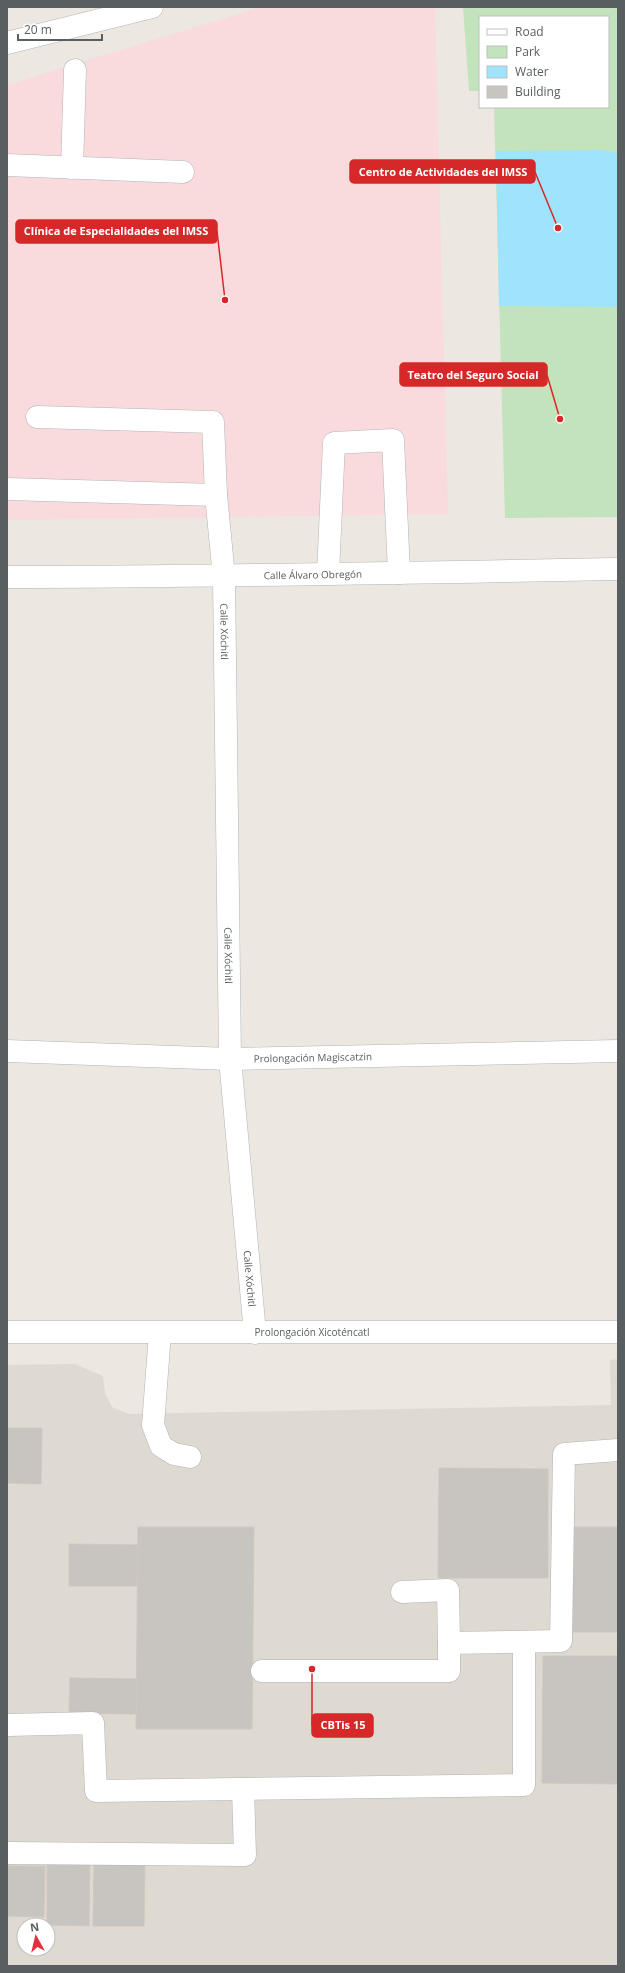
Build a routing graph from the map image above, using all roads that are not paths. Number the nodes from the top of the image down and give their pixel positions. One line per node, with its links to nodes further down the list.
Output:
1 (152, 7): 2 (street)
2 (7, 43)
3 (74, 70): 5 (street)
4 (7, 165): 5 (street)
5 (72, 168): 6 (street)
6 (183, 172)
7 (36, 417): 9 (street, Calle Xóchitl)
8 (7, 489): 9 (street)
9 (216, 495): 13 (street, Calle Xóchitl)
10 (618, 569): 12 (street, Calle Álvaro Obregón)
11 (328, 573): 12 (street, Calle Álvaro Obregón); 12 (street); 13 (street, Calle Álvaro Obregón)
12 (399, 573)
13 (224, 576): 14 (street, Calle Álvaro Obregón); 17 (street, Calle Xóchitl)
14 (7, 577)
15 (7, 1051): 17 (street, Prolongación Magiscatzin)
16 (618, 1051): 17 (street, Prolongación Magiscatzin)
17 (230, 1059): 19 (street, Calle Xóchitl)
18 (7, 1332): 21 (street, Prolongación Xicoténcatl)
19 (256, 1332): 20 (street, Prolongación Xicoténcatl); 21 (street, Prolongación Xicoténcatl)
20 (618, 1332)
21 (160, 1333): 23 (street)
22 (618, 1450): 26 (street)
23 (190, 1458)
24 (402, 1592): 25 (street)
25 (449, 1642): 26 (street); 27 (street)
26 (524, 1642): 29 (street)
27 (262, 1671)
28 (7, 1725): 29 (street)
29 (243, 1789): 30 (street)
30 (7, 1854)

